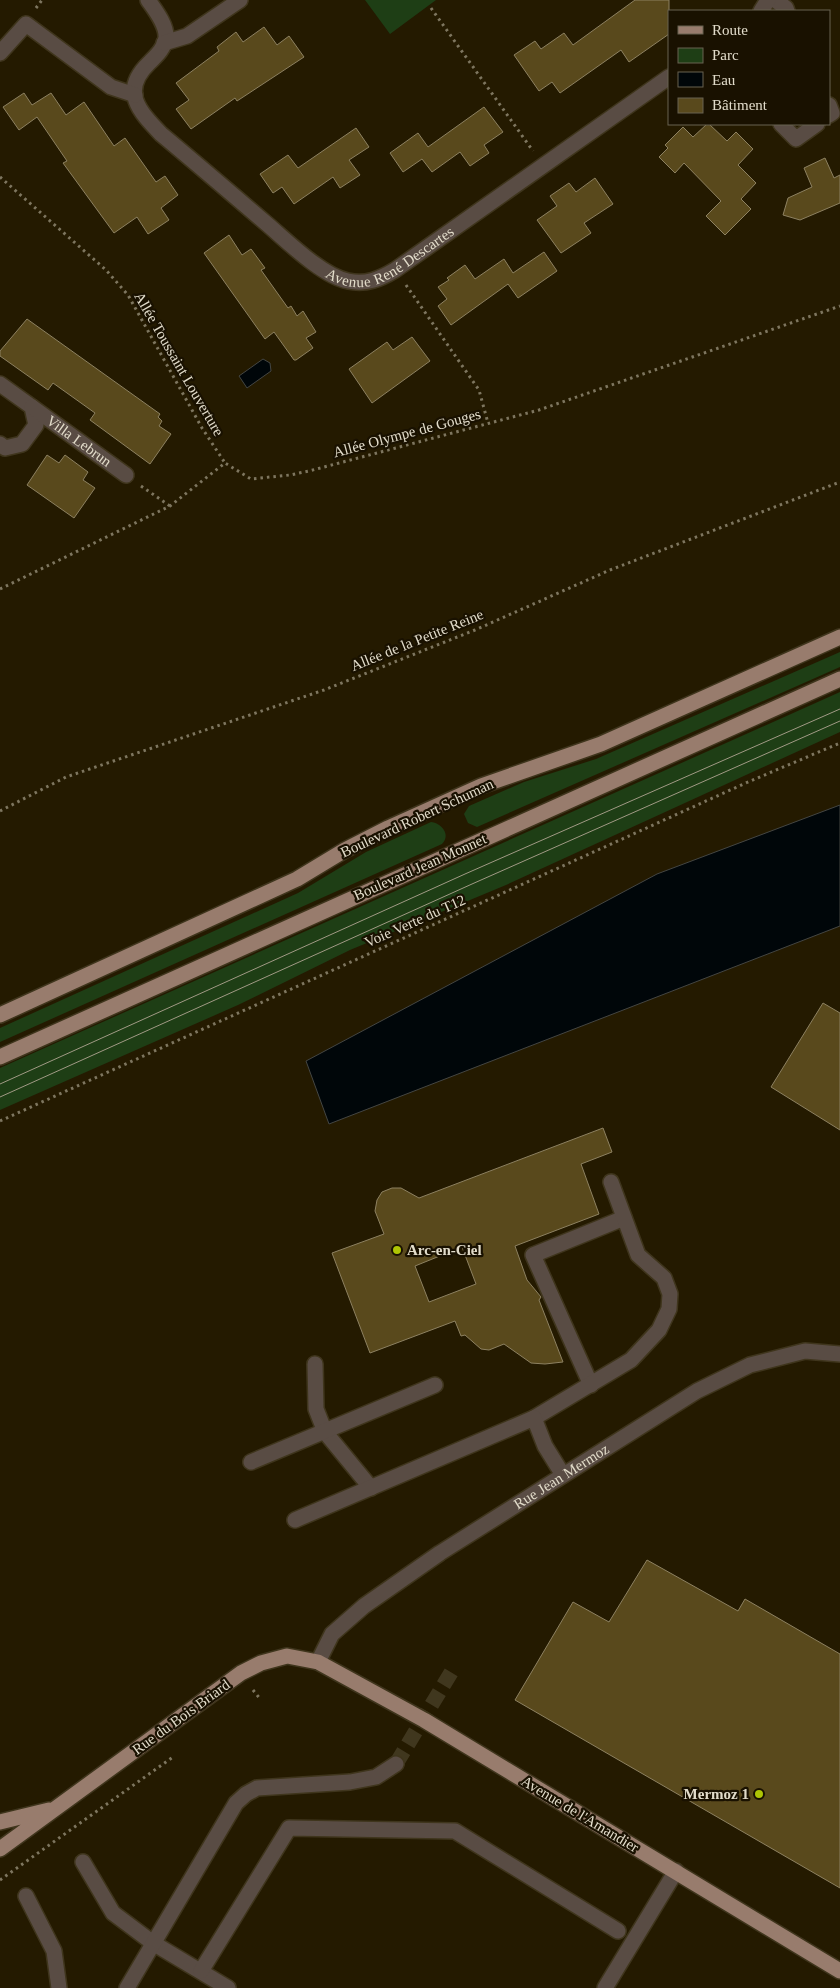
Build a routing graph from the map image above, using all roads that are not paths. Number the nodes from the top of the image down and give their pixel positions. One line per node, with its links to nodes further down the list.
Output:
1 (148, 0): 5 (street)
2 (240, 0): 5 (street)
3 (775, 0): 4 (street)
4 (787, 10)
5 (164, 43): 8 (street)
6 (0, 53): 8 (street)
7 (668, 79): 8 (street, Avenue René Descartes)
8 (135, 95)
9 (782, 125): 10 (street)
10 (816, 125)
11 (0, 384): 12 (street, Villa Lebrun)
12 (32, 407): 13 (street, Villa Lebrun); 14 (street, Villa Lebrun)
13 (0, 444)
14 (126, 475)
15 (840, 637): 17 (main road, Boulevard Robert Schuman)
16 (840, 679): 18 (main road, Boulevard Jean Monnet)
17 (0, 1015)
18 (0, 1057)
19 (611, 1182): 20 (street)
20 (624, 1218): 24 (street); 24 (street)
21 (840, 1354): 28 (street, Rue Jean Mermoz)
22 (315, 1364): 26 (street)
23 (435, 1385): 26 (street)
24 (590, 1385): 25 (street)
25 (534, 1418): 28 (street); 29 (street)
26 (325, 1432): 27 (street); 29 (street)
27 (250, 1462)
28 (563, 1475): 31 (street, Rue Jean Mermoz)
29 (372, 1488): 30 (street)
30 (295, 1520)
31 (318, 1662): 33 (main road, Rue du Bois Briard); 37 (main road, Avenue de l'Amandier)
32 (396, 1764): 40 (street)
33 (55, 1808): 34 (main road, Rue du Bois Briard); 35 (main road, Rue du Bois Briard)
34 (0, 1822)
35 (0, 1849)
36 (83, 1862): 40 (street)
37 (676, 1871): 42 (main road, Avenue de l'Amandier); 46 (street)
38 (26, 1896): 43 (street)
39 (618, 1931): 41 (street)
40 (153, 1943): 41 (street); 44 (street)
41 (201, 1971): 45 (street)
42 (840, 1971)
43 (59, 1988)
44 (126, 1988)
45 (228, 1988)
46 (604, 1988)

